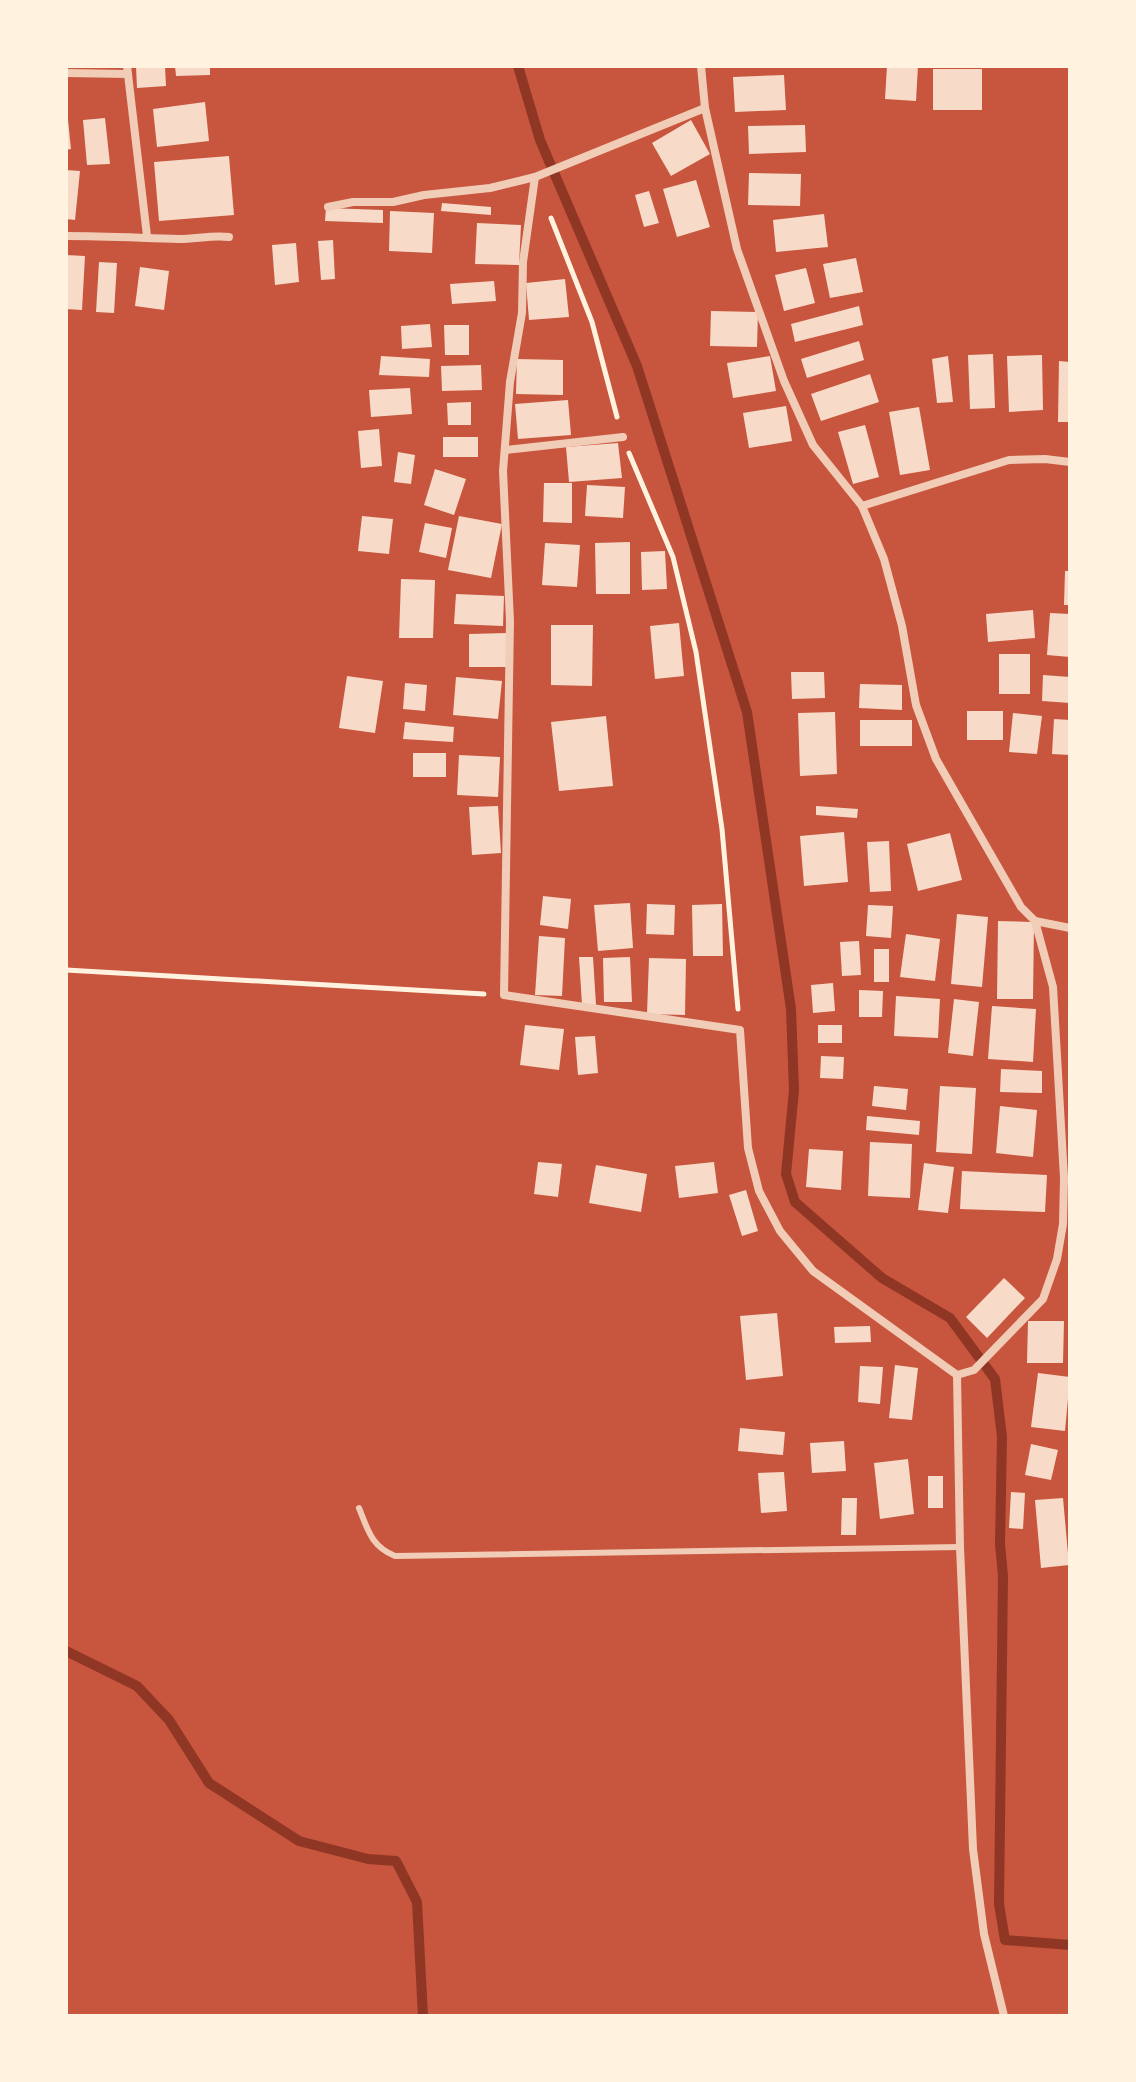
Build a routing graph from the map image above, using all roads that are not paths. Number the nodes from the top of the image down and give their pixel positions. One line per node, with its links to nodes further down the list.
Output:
1 (701, 66): 4 (street)
2 (127, 70): 3 (street); 8 (street)
3 (66, 73)
4 (705, 108): 5 (street); 13 (street)
5 (535, 177): 6 (street); 11 (street)
6 (328, 207)
7 (66, 236): 8 (street)
8 (147, 236): 9 (street)
9 (229, 237)
10 (623, 437): 11 (street)
11 (506, 450): 16 (street)
12 (1070, 462): 13 (street)
13 (862, 506): 14 (street)
14 (1035, 921): 15 (street); 16 (street)
15 (1070, 928)
16 (957, 1375): 18 (street)
17 (359, 1508): 18 (lane)
18 (960, 1547): 19 (street)
19 (1004, 2016)

